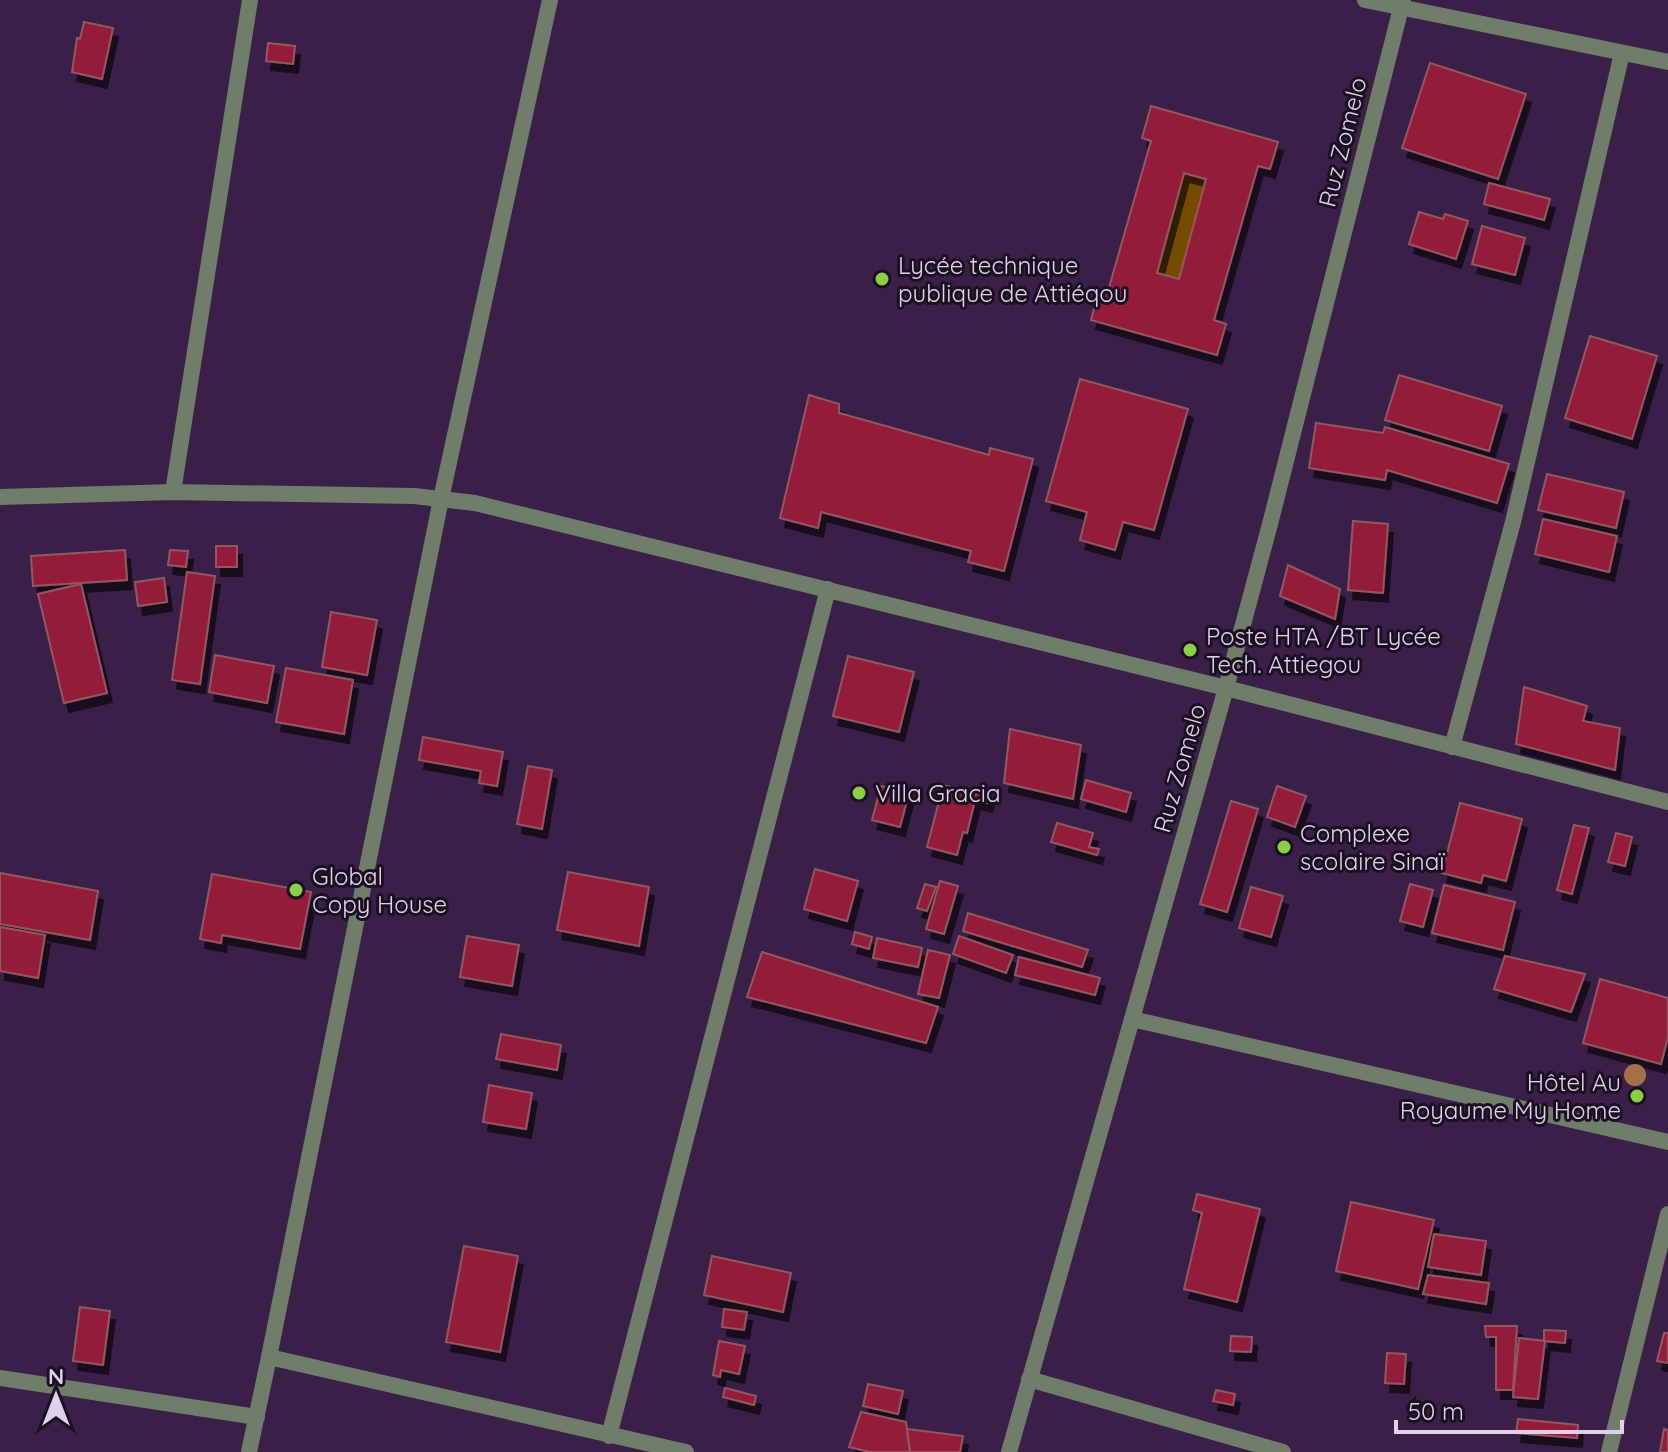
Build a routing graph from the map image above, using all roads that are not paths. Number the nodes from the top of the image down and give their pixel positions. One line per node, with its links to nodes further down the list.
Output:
1 (250, 0): 7 (street)
2 (550, 0): 9 (street)
3 (1365, 0): 4 (street)
4 (1402, 4): 5 (street); 11 (street, Ruz Zomelo)
5 (1622, 53): 6 (street); 12 (street)
6 (1668, 62)
7 (173, 492): 8 (street); 9 (street)
8 (0, 497)
9 (441, 499): 10 (street); 17 (street)
10 (828, 589): 11 (street); 21 (street)
11 (1226, 688): 12 (street); 14 (street, Ruz Zomelo)
12 (1452, 747): 13 (street)
13 (1668, 802)
14 (1132, 1019): 15 (street); 19 (street, Ruz Zomelo)
15 (1668, 1142)
16 (1668, 1214): 26 (street)
17 (269, 1357): 20 (street); 21 (street)
18 (0, 1378): 20 (street)
19 (1029, 1379): 24 (street, Ruz Zomelo); 25 (street)
20 (257, 1417): 22 (street)
21 (609, 1436): 23 (street)
22 (249, 1452)
23 (686, 1452)
24 (1009, 1452)
25 (1283, 1452)
26 (1609, 1452)

